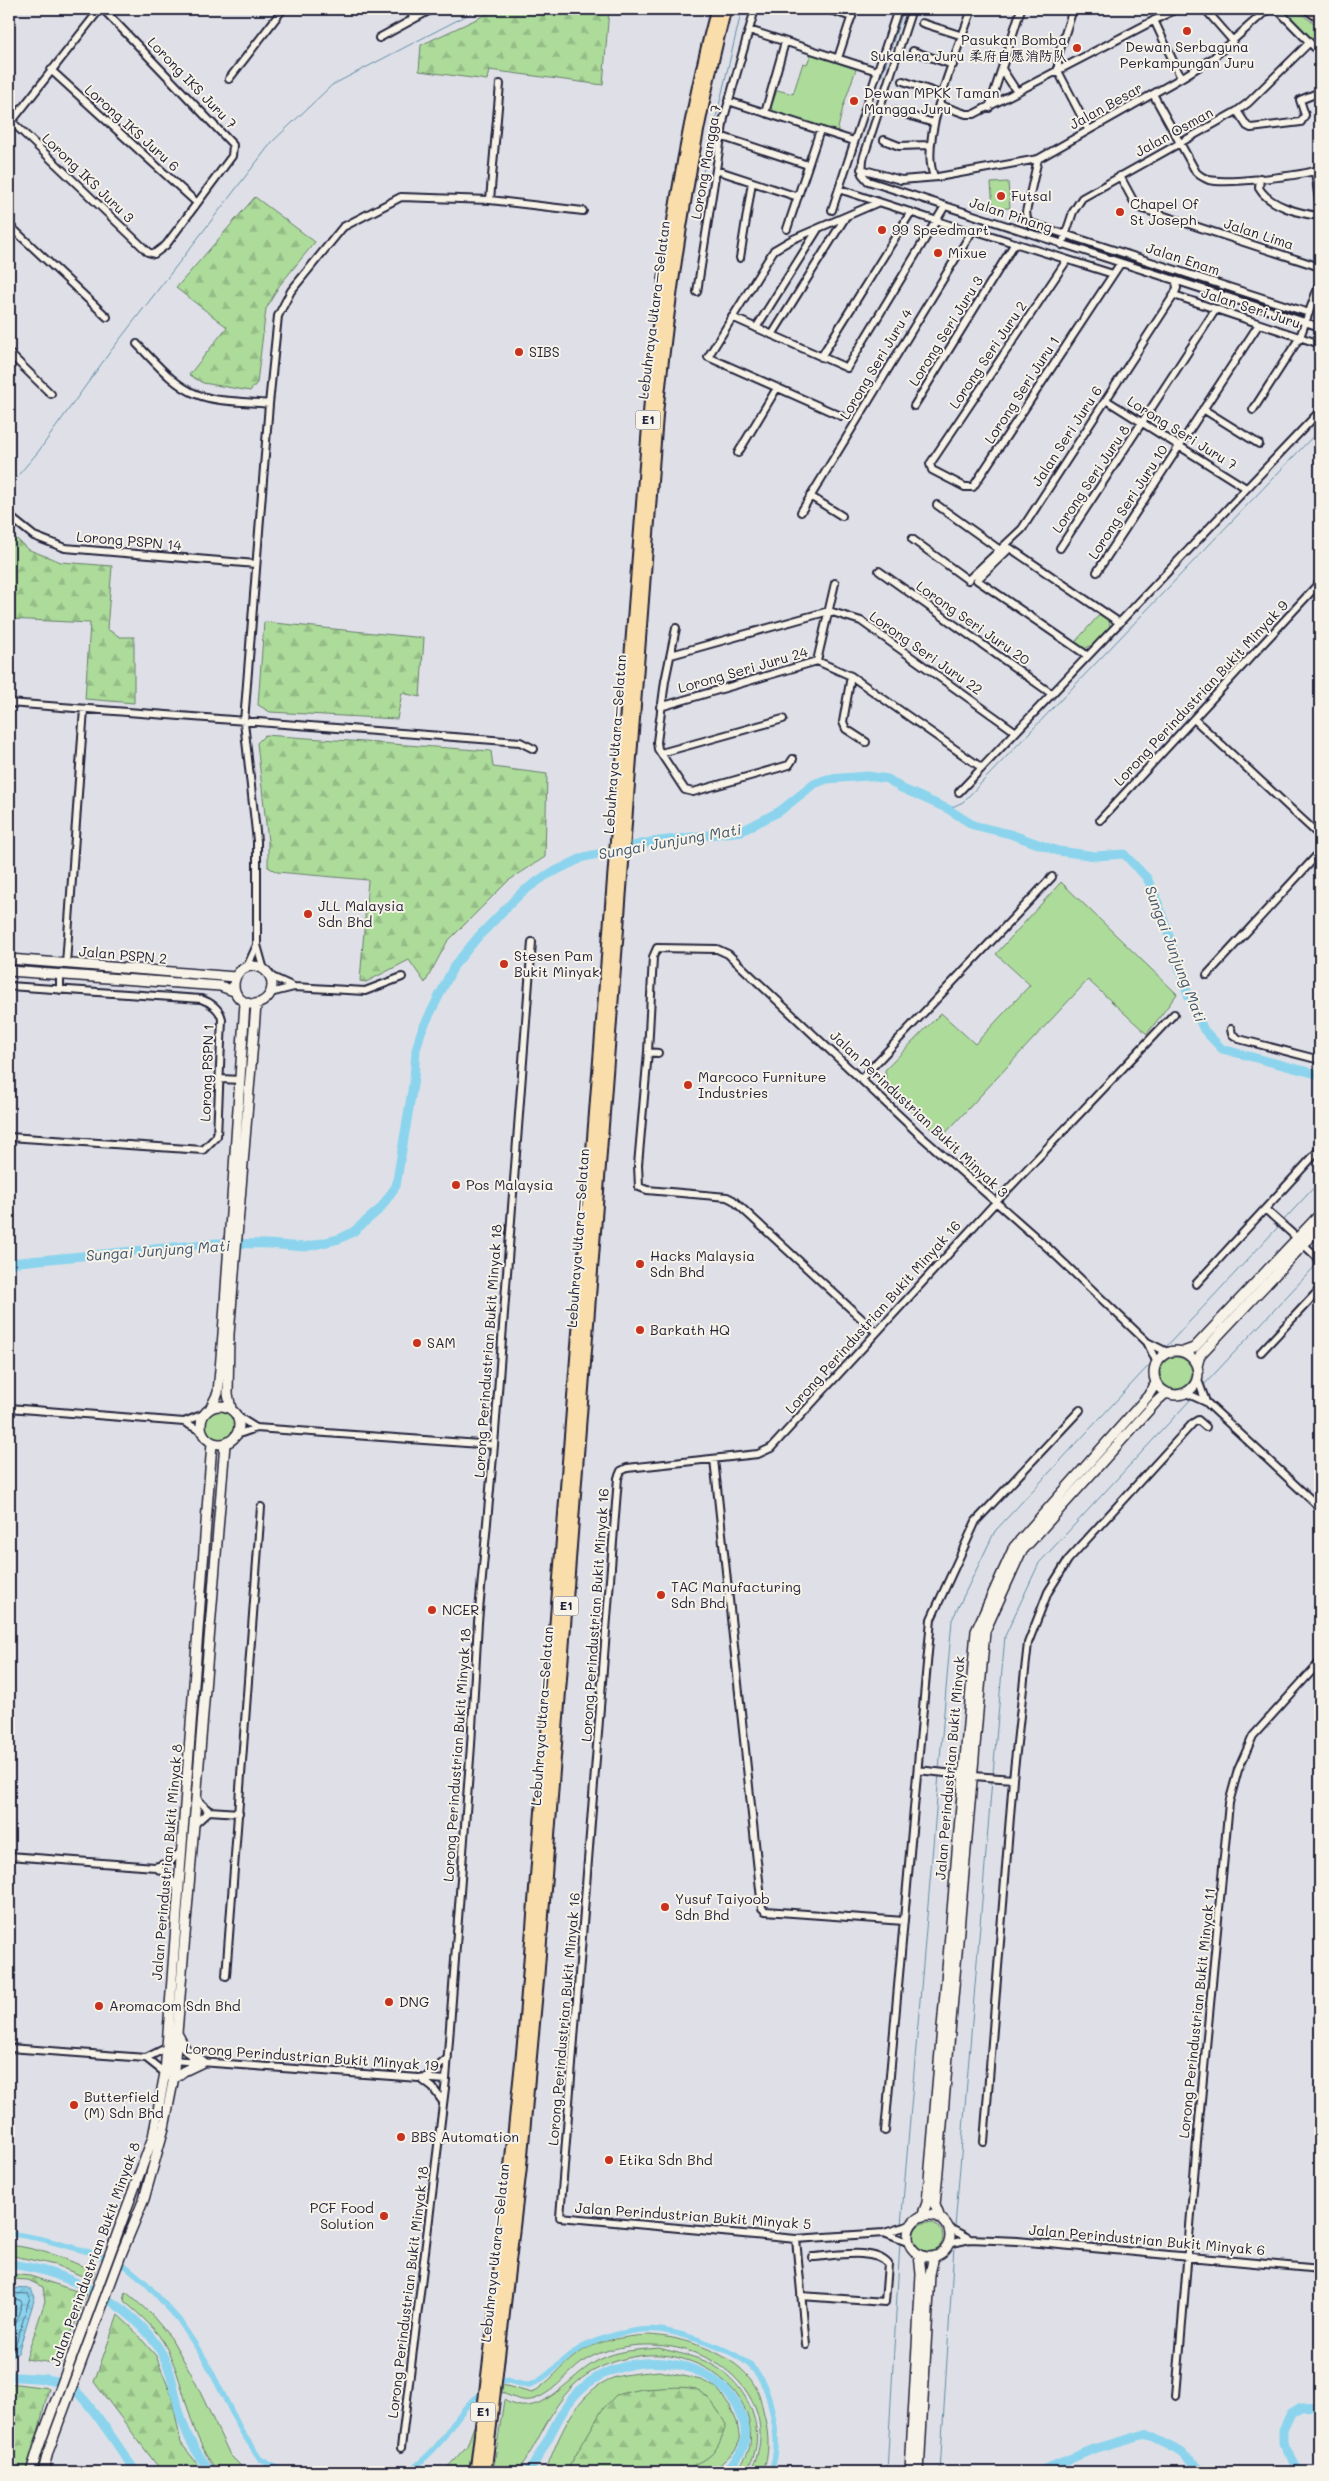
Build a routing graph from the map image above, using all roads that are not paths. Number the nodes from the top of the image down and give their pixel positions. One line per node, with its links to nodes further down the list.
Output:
1 (102, 9): 36 (street); 76 (street, Lorong IKS Juru 7)
2 (284, 9): 40 (street)
3 (410, 9): 22 (street)
4 (432, 9): 22 (street)
5 (716, 9): 166 (highway, Lebuhraya Utara–Selatan / E1)
6 (725, 9): 166 (highway, Lebuhraya Utara–Selatan / E1)
7 (755, 9): 25 (street, Lorong Mangga 7)
8 (827, 9): 20 (street)
9 (854, 9): 20 (street)
10 (898, 9): 37 (street)
11 (912, 9): 64 (street)
12 (972, 9): 26 (street)
13 (1021, 9): 35 (street)
14 (1073, 9): 38 (street)
15 (1176, 9): 23 (street)
16 (1205, 9): 28 (street)
17 (1268, 9): 28 (street, Jalan Besar)
18 (1277, 9): 30 (street)
19 (1309, 9): 21 (main road)
20 (852, 16): 33 (street)
21 (1320, 16)
22 (413, 18): 27 (street)
23 (1154, 20): 38 (street); 39 (street)
24 (922, 23): 26 (street)
25 (749, 30): 29 (street); 47 (street, Lorong Mangga 7)
26 (963, 36): 34 (street)
27 (379, 38)
28 (1233, 41): 39 (street, Jalan Besar)
29 (785, 42): 33 (street); 52 (street)
30 (1309, 43): 32 (street); 51 (street, Jalan Osman)
31 (913, 51): 34 (street)
32 (1320, 53)
33 (838, 58): 37 (street)
34 (953, 65): 46 (street)
35 (1002, 69): 43 (street); 49 (street)
36 (50, 70): 53 (street); 76 (street, Lorong IKS Juru 6)
37 (878, 71): 59 (street)
38 (1058, 71): 43 (street); 55 (street)
39 (1182, 78): 45 (street, Jalan Besar)
40 (229, 79)
41 (903, 81): 46 (street)
42 (500, 84): 74 (street)
43 (1017, 92): 49 (street)
44 (1320, 92): 51 (street)
45 (1153, 94): 55 (street, Jalan Besar); 60 (street)
46 (943, 95): 48 (street)
47 (728, 101): 52 (street); 57 (street, Lorong Mangga 7)
48 (940, 105): 49 (street); 54 (street)
49 (989, 108)
50 (894, 111): 54 (street)
51 (1237, 111): 60 (street, Jalan Osman)
52 (765, 113): 56 (street)
53 (10, 122): 76 (street, Lorong IKS Juru 3)
54 (934, 123): 61 (street)
55 (1088, 129): 62 (street, Jalan Besar)
56 (820, 130): 59 (street); 63 (street)
57 (720, 136): 63 (street); 65 (street, Lorong Mangga 7)
58 (884, 140): 61 (street)
59 (854, 141): 71 (street)
60 (1180, 143): 68 (street, Jalan Osman); 69 (street)
61 (930, 145): 67 (street)
62 (1038, 159): 67 (street, Jalan Besar); 90 (street, Jalan Enam)
63 (808, 165): 73 (street)
64 (861, 169): 67 (street, Jalan Besar); 77 (street, Jalan Pinang)
65 (716, 170): 70 (street); 100 (street, Lorong Mangga 7)
66 (1318, 170): 69 (street); 78 (street)
67 (934, 176)
68 (1120, 176): 90 (street, Jalan Osman); 96 (street, Jalan Lima)
69 (1260, 178): 83 (street)
70 (752, 182): 73 (street); 93 (street)
71 (839, 189): 72 (street); 79 (street)
72 (865, 197): 75 (street); 80 (street)
73 (798, 198): 88 (street)
74 (490, 200): 81 (street); 119 (street)
75 (880, 202): 80 (street); 82 (street)
76 (197, 203)
77 (945, 206): 85 (street); 92 (street, Jalan Pinang)
78 (1320, 209)
79 (832, 210)
80 (863, 210): 84 (street)
81 (584, 211)
82 (911, 212): 85 (street); 115 (street)
83 (1320, 216)
84 (846, 217): 87 (street); 110 (street)
85 (937, 221): 89 (street); 115 (street)
86 (9, 225): 104 (street)
87 (819, 228): 105 (street); 109 (street)
88 (787, 229)
89 (965, 230)
90 (1066, 234): 92 (street, Jalan Osman); 103 (street, Jalan Enam)
91 (1015, 243): 94 (street); 120 (street, Lorong Seri Juru 3); 131 (street, Lorong Seri Juru 4)
92 (1062, 245): 95 (street, Jalan Pinang)
93 (740, 258)
94 (1067, 260): 97 (street); 129 (street, Lorong Seri Juru 2)
95 (1120, 264): 97 (street, Lorong Seri Juru 1); 98 (street, Jalan Pinang)
96 (1320, 267)
97 (1113, 274): 129 (street, Lorong Seri Juru 1)
98 (1176, 282): 101 (street); 106 (street, Jalan Pinang)
99 (1320, 282): 103 (street)
100 (697, 292)
101 (1174, 295): 102 (street, Jalan Seri Juru); 118 (street, Jalan Seri Juru 6)
102 (1216, 309): 107 (street, Jalan Seri Juru); 125 (street, Lorong Seri Juru 8)
103 (1309, 313): 106 (street)
104 (107, 317)
105 (732, 317): 109 (street); 116 (street)
106 (1306, 322): 108 (street, Jalan Pinang); 111 (street)
107 (1259, 324): 111 (street, Jalan Seri Juru); 121 (street, Lorong Seri Juru 10)
108 (1320, 327)
109 (756, 328): 110 (street)
110 (772, 335): 115 (street)
111 (1300, 337): 113 (street, Jalan Seri Juru); 122 (street)
112 (137, 344): 119 (street)
113 (1320, 344)
114 (9, 353): 117 (street)
115 (821, 357)
116 (777, 388): 124 (street); 128 (street)
117 (51, 394)
118 (1106, 400): 125 (street, Lorong Seri Juru 7); 138 (street, Jalan Seri Juru 6)
119 (269, 404): 139 (street)
120 (914, 406)
121 (1203, 409): 126 (street); 127 (street, Lorong Seri Juru 10)
122 (1253, 410)
123 (1320, 411): 130 (street)
124 (841, 416)
125 (1143, 423): 127 (street, Lorong Seri Juru 7); 137 (street, Lorong Seri Juru 8)
126 (1260, 444)
127 (1179, 446): 130 (street, Lorong Seri Juru 7); 141 (street, Lorong Seri Juru 10)
128 (738, 453)
129 (930, 464)
130 (1246, 488): 145 (street)
131 (810, 496): 133 (street, Lorong Seri Juru 4); 135 (street)
132 (937, 505): 138 (street)
133 (801, 512)
134 (9, 516): 139 (street, Lorong PSPN 14)
135 (842, 516)
136 (912, 540): 138 (street, Jalan Seri Juru 6)
137 (1060, 548)
138 (1000, 550)
139 (256, 564): 157 (street)
140 (879, 571): 151 (street, Lorong Seri Juru 20)
141 (1097, 572)
142 (1320, 582): 156 (street, Lorong Perindustrian Bukit Minyak 9)
143 (835, 583): 144 (street)
144 (829, 611): 147 (street); 149 (street); 158 (street, Lorong Seri Juru 22)
145 (1120, 623): 148 (street); 148 (street)
146 (676, 628): 147 (street)
147 (671, 655): 153 (street)
148 (1088, 656): 151 (street)
149 (817, 661): 150 (street, Lorong Seri Juru 24); 153 (street, Lorong Seri Juru 24)
150 (851, 676): 159 (street); 163 (street, Lorong Seri Juru 24)
151 (1052, 694): 158 (street)
152 (9, 703): 154 (street)
153 (660, 707): 161 (street)
154 (84, 709): 157 (street); 173 (street)
155 (783, 719): 161 (street)
156 (1194, 719): 165 (street, Lorong Perindustrian Bukit Minyak 9); 167 (street)
157 (244, 722): 160 (street); 171 (street)
158 (1016, 732): 163 (street)
159 (866, 742)
160 (534, 749)
161 (661, 753): 162 (street)
162 (793, 759)
163 (982, 768): 164 (street)
164 (959, 792)
165 (1100, 820)
166 (619, 836): 283 (highway, Lebuhraya Utara–Selatan / E1)
167 (1320, 836)
168 (1320, 852): 178 (street)
169 (1052, 877): 194 (street)
170 (532, 942): 232 (street, Lorong Perindustrian Bukit Minyak 18)
171 (256, 945): 174 (street); 176 (street)
172 (9, 958): 173 (street, Jalan PSPN 2)
173 (66, 964): 179 (street, Jalan PSPN 2)
174 (247, 967): 176 (street); 179 (street)
175 (9, 971): 177 (street, Jalan PSPN 2)
176 (267, 973): 182 (street); 185 (street)
177 (60, 975): 183 (street); 184 (street, Jalan PSPN 2)
178 (1207, 976)
179 (235, 977): 184 (street)
180 (402, 977): 182 (street)
181 (9, 986): 183 (street, Lorong PSPN 1)
182 (294, 987): 185 (street)
183 (60, 990): 193 (street, Lorong PSPN 1)
184 (234, 991): 186 (street)
185 (270, 993): 187 (street)
186 (245, 1003): 187 (street); 195 (street)
187 (256, 1005): 201 (street)
188 (1174, 1014): 198 (street, Lorong Perindustrian Bukit Minyak 16)
189 (1231, 1029): 192 (street)
190 (648, 1052): 191 (street); 194 (street, Jalan Perindustrian Bukit Minyak 3); 207 (street)
191 (658, 1053)
192 (1320, 1060)
193 (221, 1079): 195 (street); 196 (street, Lorong PSPN 1)
194 (861, 1079): 198 (street, Jalan Perindustrian Bukit Minyak 3)
195 (241, 1080): 201 (street)
196 (9, 1137)
197 (1320, 1149): 199 (street)
198 (996, 1202): 207 (street, Lorong Perindustrian Bukit Minyak 16); 208 (street, Jalan Perindustrian Bukit Minyak 3)
199 (1265, 1209): 203 (street); 205 (street)
200 (1320, 1214): 203 (street)
201 (235, 1223): 219 (street); 221 (street)
202 (1320, 1227): 203 (street)
203 (1300, 1241): 204 (street); 210 (street); 213 (street)
204 (1318, 1258)
205 (1196, 1284)
206 (1320, 1289): 211 (street)
207 (876, 1332): 233 (street, Lorong Perindustrian Bukit Minyak 16)
208 (1147, 1342): 209 (street); 212 (street)
209 (1165, 1351): 210 (street); 212 (street)
210 (1183, 1352): 213 (street)
211 (1262, 1352)
212 (1155, 1360): 214 (street)
213 (1197, 1366): 215 (street)
214 (1156, 1383): 216 (street); 238 (street, Jalan Perindustrian Bukit Minyak)
215 (1200, 1386): 217 (street); 218 (street)
216 (1166, 1393): 217 (street); 239 (street, Jalan Perindustrian Bukit Minyak)
217 (1191, 1395): 218 (street)
218 (1206, 1402): 235 (street)
219 (211, 1407): 221 (street); 223 (street)
220 (9, 1408): 225 (street)
221 (230, 1409): 224 (street)
222 (1080, 1410): 237 (street)
223 (204, 1414): 225 (street); 228 (street)
224 (237, 1416): 227 (street); 229 (street)
225 (184, 1422): 228 (street)
226 (1206, 1427): 240 (street)
227 (256, 1428): 229 (street); 232 (street)
228 (201, 1431): 230 (street)
229 (236, 1435): 231 (street)
230 (212, 1443): 231 (street); 245 (street, Jalan Perindustrian Bukit Minyak 8)
231 (225, 1444): 241 (street, Jalan Perindustrian Bukit Minyak 8)
232 (494, 1445): 255 (street, Lorong Perindustrian Bukit Minyak 18)
233 (714, 1459): 249 (street); 266 (street, Lorong Perindustrian Bukit Minyak 16)
234 (261, 1507): 243 (street)
235 (1320, 1508)
236 (1320, 1662): 279 (street, Lorong Perindustrian Bukit Minyak 11)
237 (920, 1771): 238 (street); 249 (street)
238 (960, 1774): 267 (street, Jalan Perindustrian Bukit Minyak)
239 (977, 1776): 240 (street); 268 (street, Jalan Perindustrian Bukit Minyak)
240 (1009, 1779): 265 (street)
241 (197, 1799): 242 (street); 244 (street, Jalan Perindustrian Bukit Minyak 8)
242 (209, 1811): 243 (street); 244 (street)
243 (239, 1813): 250 (street)
244 (195, 1824): 251 (street, Jalan Perindustrian Bukit Minyak 8)
245 (182, 1851): 247 (street); 248 (street, Jalan Perindustrian Bukit Minyak 8)
246 (9, 1856): 247 (street)
247 (155, 1867): 248 (street)
248 (178, 1890): 253 (street, Jalan Perindustrian Bukit Minyak 8)
249 (904, 1921): 264 (street)
250 (226, 1976)
251 (177, 2032): 257 (street, Jalan Perindustrian Bukit Minyak 8); 258 (street)
252 (9, 2048): 254 (street)
253 (166, 2048): 254 (street, Lorong Perindustrian Bukit Minyak 19); 256 (street, Jalan Perindustrian Bukit Minyak 8)
254 (146, 2058): 259 (street)
255 (448, 2058): 260 (street); 262 (street, Lorong Perindustrian Bukit Minyak 18)
256 (166, 2059): 257 (street, Lorong Perindustrian Bukit Minyak 19); 259 (street, Jalan Perindustrian Bukit Minyak 8)
257 (175, 2060): 258 (street, Lorong Perindustrian Bukit Minyak 19); 261 (street, Jalan Perindustrian Bukit Minyak 8)
258 (203, 2062): 260 (street, Lorong Perindustrian Bukit Minyak 19); 261 (street)
259 (165, 2073): 286 (street, Jalan Perindustrian Bukit Minyak 8)
260 (423, 2078): 262 (street, Lorong Perindustrian Bukit Minyak 19); 263 (street)
261 (174, 2080): 287 (street, Jalan Perindustrian Bukit Minyak 8)
262 (446, 2080): 263 (street, Lorong Perindustrian Bukit Minyak 18)
263 (443, 2102): 285 (street, Lorong Perindustrian Bukit Minyak 18)
264 (885, 2131)
265 (984, 2142)
266 (560, 2216): 273 (street, Jalan Perindustrian Bukit Minyak 5)
267 (922, 2216): 268 (street); 269 (street)
268 (940, 2218): 270 (street)
269 (909, 2225): 271 (street, Jalan Perindustrian Bukit Minyak 5); 274 (street)
270 (954, 2231): 272 (street); 275 (street)
271 (884, 2233): 273 (street, Jalan Perindustrian Bukit Minyak 5); 274 (street)
272 (970, 2239): 275 (street); 279 (street, Jalan Perindustrian Bukit Minyak 6)
273 (796, 2240): 281 (street)
274 (907, 2242): 276 (street)
275 (951, 2244): 277 (street)
276 (919, 2254): 277 (street); 290 (street)
277 (934, 2256): 291 (street)
278 (812, 2257): 281 (street)
279 (1188, 2258): 280 (street, Jalan Perindustrian Bukit Minyak 6); 284 (street, Lorong Perindustrian Bukit Minyak 11)
280 (1320, 2269)
281 (801, 2296): 282 (street)
282 (806, 2346)
283 (495, 2353): 288 (highway, Lebuhraya Utara–Selatan / E1); 289 (highway, Lebuhraya Utara–Selatan / E1)
284 (1176, 2396)
285 (401, 2448)
286 (31, 2472)
287 (43, 2472)
288 (476, 2472)
289 (484, 2472)
290 (910, 2472)
291 (918, 2472)

